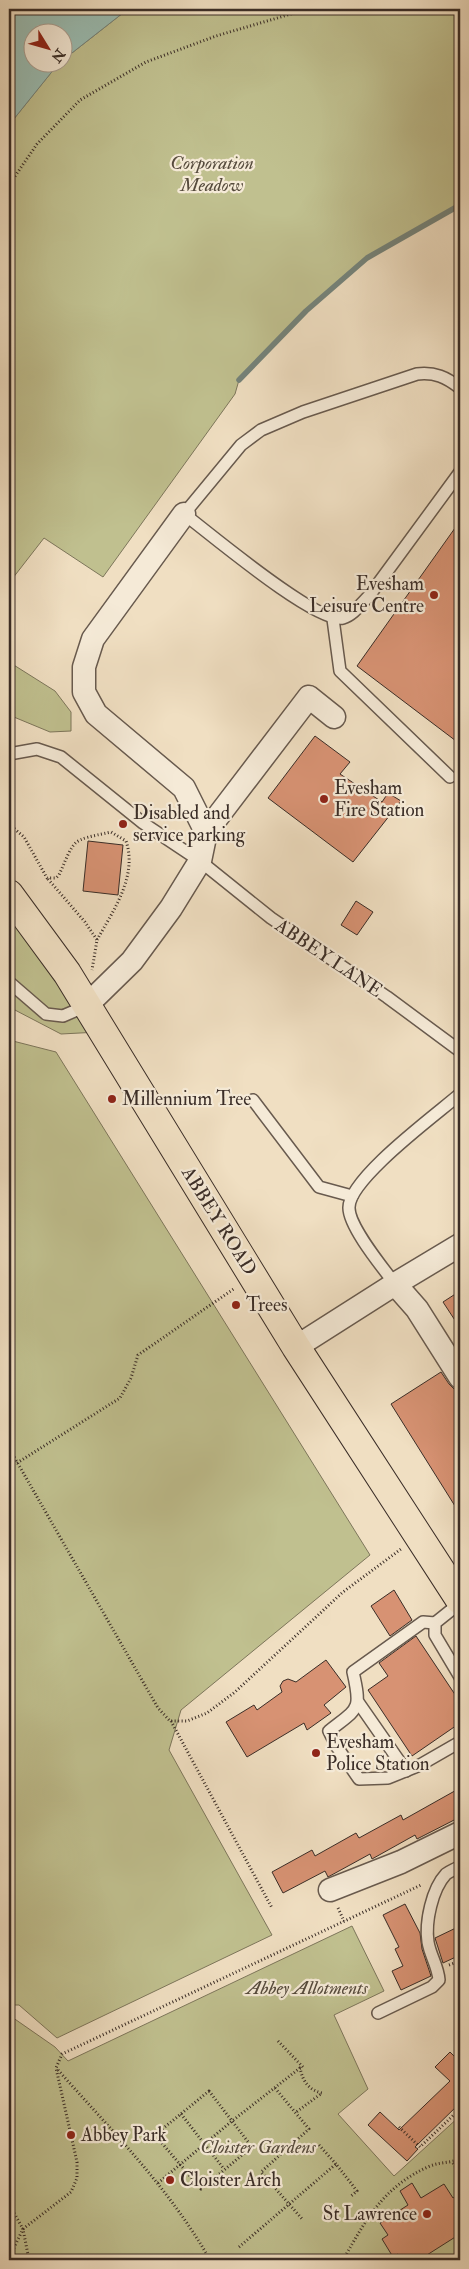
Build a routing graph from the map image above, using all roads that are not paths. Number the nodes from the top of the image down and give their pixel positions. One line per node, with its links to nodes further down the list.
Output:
1 (460, 388): 3 (lane)
2 (460, 472): 4 (lane)
3 (184, 514): 4 (lane); 8 (street)
4 (333, 619): 7 (lane)
5 (334, 717): 8 (street)
6 (9, 754): 9 (lane, ABBEY LANE)
7 (450, 777)
8 (206, 832): 9 (street)
9 (200, 861): 12 (street); 13 (lane, ABBEY LANE)
10 (9, 894): 12 (main road, ABBEY ROAD)
11 (9, 982): 12 (lane)
12 (86, 1006): 19 (main road, ABBEY ROAD)
13 (460, 1051)
14 (460, 1094): 16 (lane)
15 (253, 1100): 16 (lane)
16 (352, 1196): 18 (lane)
17 (460, 1245): 18 (street)
18 (395, 1284): 19 (street); 20 (street)
19 (296, 1347): 21 (main road, ABBEY ROAD)
20 (460, 1376)
21 (460, 1602): 22 (lane)
22 (435, 1623): 23 (lane); 24 (lane)
23 (460, 1677)
24 (358, 1702): 26 (lane); 26 (lane)
25 (460, 1742): 26 (lane)
26 (406, 1771)
27 (460, 1833): 29 (street)
28 (460, 1866): 30 (lane)
29 (330, 1890)
30 (378, 2013)

